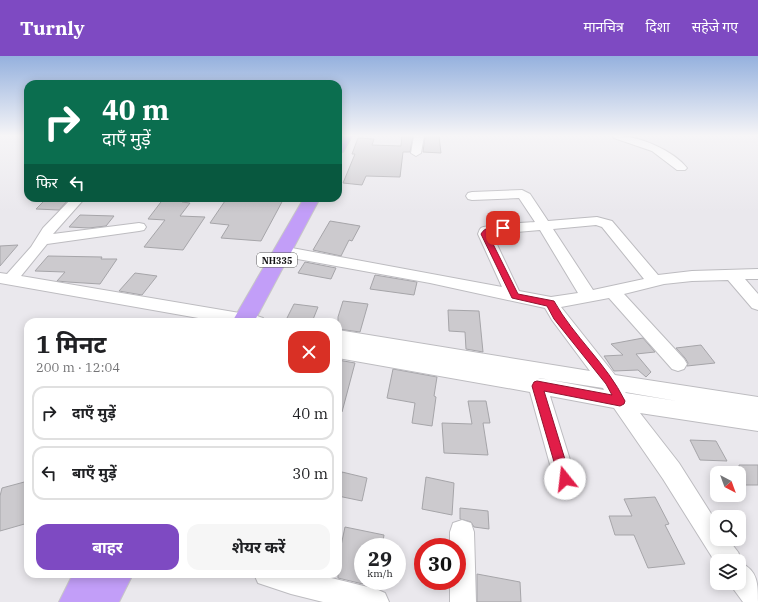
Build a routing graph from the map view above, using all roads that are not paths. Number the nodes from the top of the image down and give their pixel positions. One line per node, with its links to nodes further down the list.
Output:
1 (672, 161): 2 (street)
2 (681, 168)
3 (472, 196): 6 (street)
4 (75, 202): 8 (street)
5 (310, 202): 9 (highway, NH335)
6 (544, 224): 13 (street); 15 (street); 16 (street)
7 (139, 226): 8 (street)
8 (42, 240): 12 (street)
9 (281, 251): 15 (street); 20 (highway, NH335)
10 (758, 274): 11 (street)
11 (732, 275): 13 (street); 18 (street)
12 (5, 279): 19 (street)
13 (654, 281): 14 (street)
14 (613, 292): 16 (street); 23 (street)
15 (514, 296): 17 (street)
16 (589, 297): 17 (street)
17 (550, 303): 25 (street)
18 (758, 304)
19 (231, 318)
20 (249, 318)
21 (342, 338): 25 (street)
22 (342, 352): 24 (street)
23 (678, 364)
24 (537, 386): 25 (street); 28 (street)
25 (615, 391): 26 (street); 27 (street); 30 (street)
26 (758, 406)
27 (758, 422)
28 (565, 479)
29 (462, 532): 38 (street)
30 (724, 554)
31 (90, 578): 35 (highway)
32 (114, 578): 36 (highway)
33 (279, 578): 37 (street)
34 (746, 585): 39 (street)
35 (76, 602)
36 (101, 602)
37 (376, 602)
38 (463, 602)
39 (758, 602)

